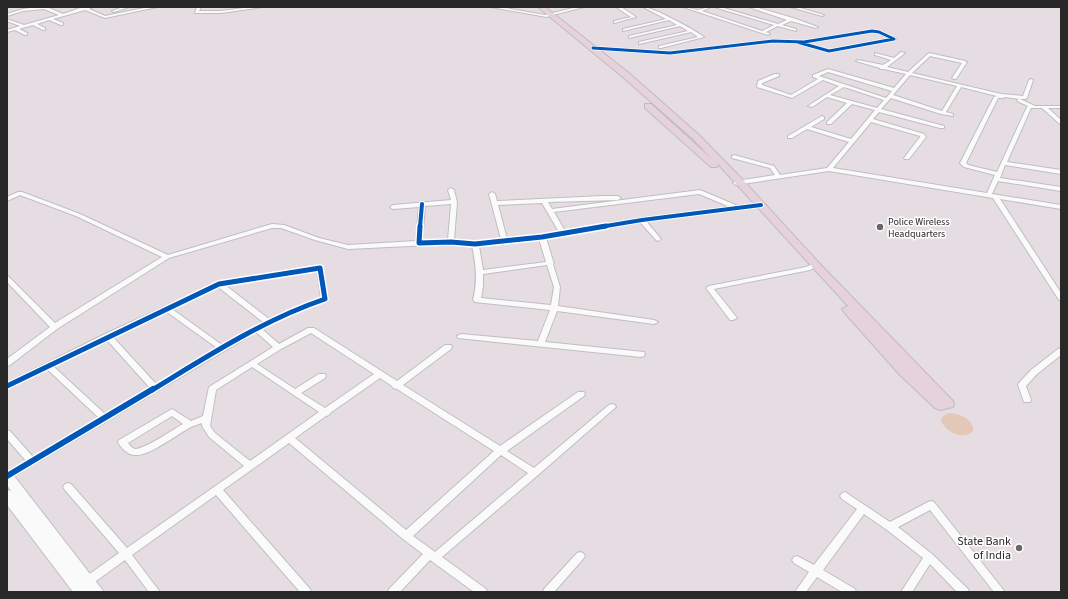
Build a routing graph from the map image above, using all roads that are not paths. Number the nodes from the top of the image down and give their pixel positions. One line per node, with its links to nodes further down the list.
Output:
1 (46, 7): 25 (street); 27 (street)
2 (80, 7): 21 (street)
3 (91, 7): 21 (street)
4 (115, 7): 22 (street)
5 (127, 7): 22 (street)
6 (155, 7): 28 (street)
7 (199, 7): 8 (street)
8 (260, 7)
9 (493, 7): 29 (street)
10 (535, 7): 29 (main road)
11 (540, 7): 29 (main road)
12 (582, 7): 29 (street)
13 (618, 7): 37 (street)
14 (645, 7): 34 (street)
15 (685, 7): 24 (street)
16 (709, 7): 24 (street)
17 (716, 7): 32 (street)
18 (751, 7): 23 (street)
19 (769, 7): 23 (street)
20 (793, 7): 30 (street)
21 (85, 9): 26 (street); 28 (street)
22 (121, 9): 28 (street)
23 (762, 10): 32 (street); 35 (street)
24 (699, 11): 38 (street)
25 (7, 14)
26 (68, 14): 27 (street); 31 (street)
27 (63, 15): 33 (street)
28 (100, 15)
29 (548, 15): 58 (main road); 97 (main road)
30 (822, 15)
31 (74, 16)
32 (747, 16): 38 (street); 42 (street)
33 (50, 19): 39 (street); 40 (street)
34 (670, 19): 41 (street); 47 (street)
35 (792, 19): 42 (street); 44 (street)
36 (7, 20): 43 (street)
37 (615, 22)
38 (731, 22): 51 (street)
39 (32, 23): 43 (street); 46 (street)
40 (62, 24)
41 (681, 25): 50 (street); 54 (street)
42 (778, 25): 48 (street); 51 (street)
43 (24, 26): 45 (street)
44 (816, 26)
45 (15, 28): 49 (street); 52 (street)
46 (44, 29)
47 (624, 30)
48 (795, 30)
49 (7, 31)
50 (692, 31): 56 (street); 57 (street)
51 (762, 32): 53 (street)
52 (26, 34)
53 (768, 34)
54 (630, 37)
55 (797, 42): 55 (street); 58 (street)
56 (641, 43)
57 (661, 47)
58 (593, 48): 97 (main road)
59 (902, 53): 61 (street)
60 (877, 54): 61 (street)
61 (894, 59): 63 (street)
62 (858, 61): 63 (street)
63 (882, 68): 64 (street)
64 (909, 73): 67 (street); 69 (street); 71 (street)
65 (777, 75): 66 (street)
66 (821, 78): 70 (street); 71 (street)
67 (954, 78)
68 (1031, 80): 69 (street)
69 (960, 85): 80 (street)
70 (842, 86): 72 (street); 73 (street)
71 (895, 90): 73 (street)
72 (826, 96): 74 (street); 75 (street)
73 (889, 98): 79 (street); 80 (street)
74 (851, 102): 79 (street); 84 (street)
75 (810, 106)
76 (1033, 106): 77 (street); 92 (street); 96 (street)
77 (1043, 107): 78 (street); 85 (street)
78 (1061, 107)
79 (879, 110): 83 (street); 87 (street)
80 (943, 113): 81 (street)
81 (951, 115)
82 (822, 118): 86 (street)
83 (870, 120): 89 (street); 91 (street)
84 (830, 123)
85 (1061, 123)
86 (807, 127): 88 (street); 89 (street)
87 (942, 127)
88 (790, 137)
89 (853, 140): 93 (street)
90 (734, 156): 95 (street)
91 (907, 158)
92 (1003, 163): 94 (street); 96 (street)
93 (829, 169): 95 (street); 102 (street)
94 (1061, 172)
95 (779, 177): 97 (street)
96 (997, 177): 98 (street); 102 (street)
97 (739, 183): 110 (main road)
98 (1061, 189)
99 (451, 190): 107 (street)
100 (582, 191): 103 (street)
101 (492, 194): 108 (street)
102 (992, 195): 113 (street); 130 (street)
103 (583, 198): 104 (street); 106 (street); 111 (street)
104 (645, 198): 111 (street); 114 (street)
105 (7, 199): 124 (street)
106 (544, 201): 108 (street); 115 (street)
107 (454, 202): 109 (street); 121 (street)
108 (494, 203): 120 (street)
109 (422, 204): 112 (street); 122 (street)
110 (757, 205): 114 (street); 126 (main road)
111 (585, 206): 115 (street)
112 (393, 207)
113 (1061, 207)
114 (737, 208): 116 (street)
115 (550, 211): 117 (street)
116 (642, 220): 117 (street); 119 (street)
117 (562, 232): 118 (street)
118 (542, 237): 120 (street); 125 (street)
119 (658, 239)
120 (504, 240): 123 (street)
121 (451, 242): 122 (street); 123 (street)
122 (419, 243): 124 (street)
123 (475, 244): 127 (street)
124 (167, 257): 136 (street)
125 (551, 263): 127 (street); 131 (street)
126 (812, 267): 133 (street); 157 (main road)
127 (481, 272): 131 (street)
128 (7, 278): 136 (street)
129 (219, 284): 132 (street); 135 (street); 135 (street)
130 (1061, 298)
131 (554, 308): 134 (street); 140 (street)
132 (168, 309): 138 (street); 143 (street)
133 (734, 318)
134 (654, 322)
135 (268, 323): 137 (street)
136 (54, 327): 146 (street)
137 (257, 329): 141 (street); 143 (street)
138 (108, 336): 148 (street); 153 (street)
139 (461, 336): 140 (street)
140 (541, 344): 145 (street)
141 (278, 347): 147 (street); 149 (street)
142 (448, 347): 152 (street)
143 (222, 348): 153 (street)
144 (1061, 351): 156 (street)
145 (641, 354)
146 (7, 363)
147 (252, 364): 154 (street); 161 (street)
148 (48, 365): 151 (street); 160 (street)
149 (379, 374): 152 (street); 159 (street)
150 (322, 376): 154 (street)
151 (7, 386)
152 (396, 386): 165 (street)
153 (155, 388): 160 (street)
154 (295, 393): 159 (street)
155 (581, 394): 165 (street)
156 (1027, 400)
157 (944, 405)
158 (612, 407): 168 (street)
159 (326, 413): 164 (street)
160 (104, 418): 166 (street)
161 (207, 418): 162 (street); 167 (street)
162 (190, 424): 162 (street)
163 (7, 433): 166 (street)
164 (289, 438): 167 (street); 176 (street)
165 (500, 451): 168 (street); 176 (street)
166 (32, 462): 169 (street)
167 (250, 466): 171 (street)
168 (535, 473): 178 (street)
169 (7, 476): 183 (main road)
170 (68, 487): 177 (street)
171 (216, 489): 177 (street); 185 (street)
172 (7, 495): 183 (main road)
173 (845, 496): 174 (street)
174 (863, 509): 175 (street); 182 (street)
175 (890, 527): 180 (street); 193 (street)
176 (406, 536): 178 (street)
177 (126, 554): 183 (street); 184 (street)
178 (432, 556): 186 (street); 187 (street)
179 (580, 556): 188 (street)
180 (929, 557): 191 (street); 192 (street)
181 (797, 560): 182 (street)
182 (816, 571): 189 (street); 190 (street)
183 (84, 588)
184 (155, 592)
185 (306, 592)
186 (393, 592)
187 (482, 592)
188 (548, 592)
189 (800, 592)
190 (851, 592)
191 (906, 592)
192 (964, 592)
193 (1000, 592)

